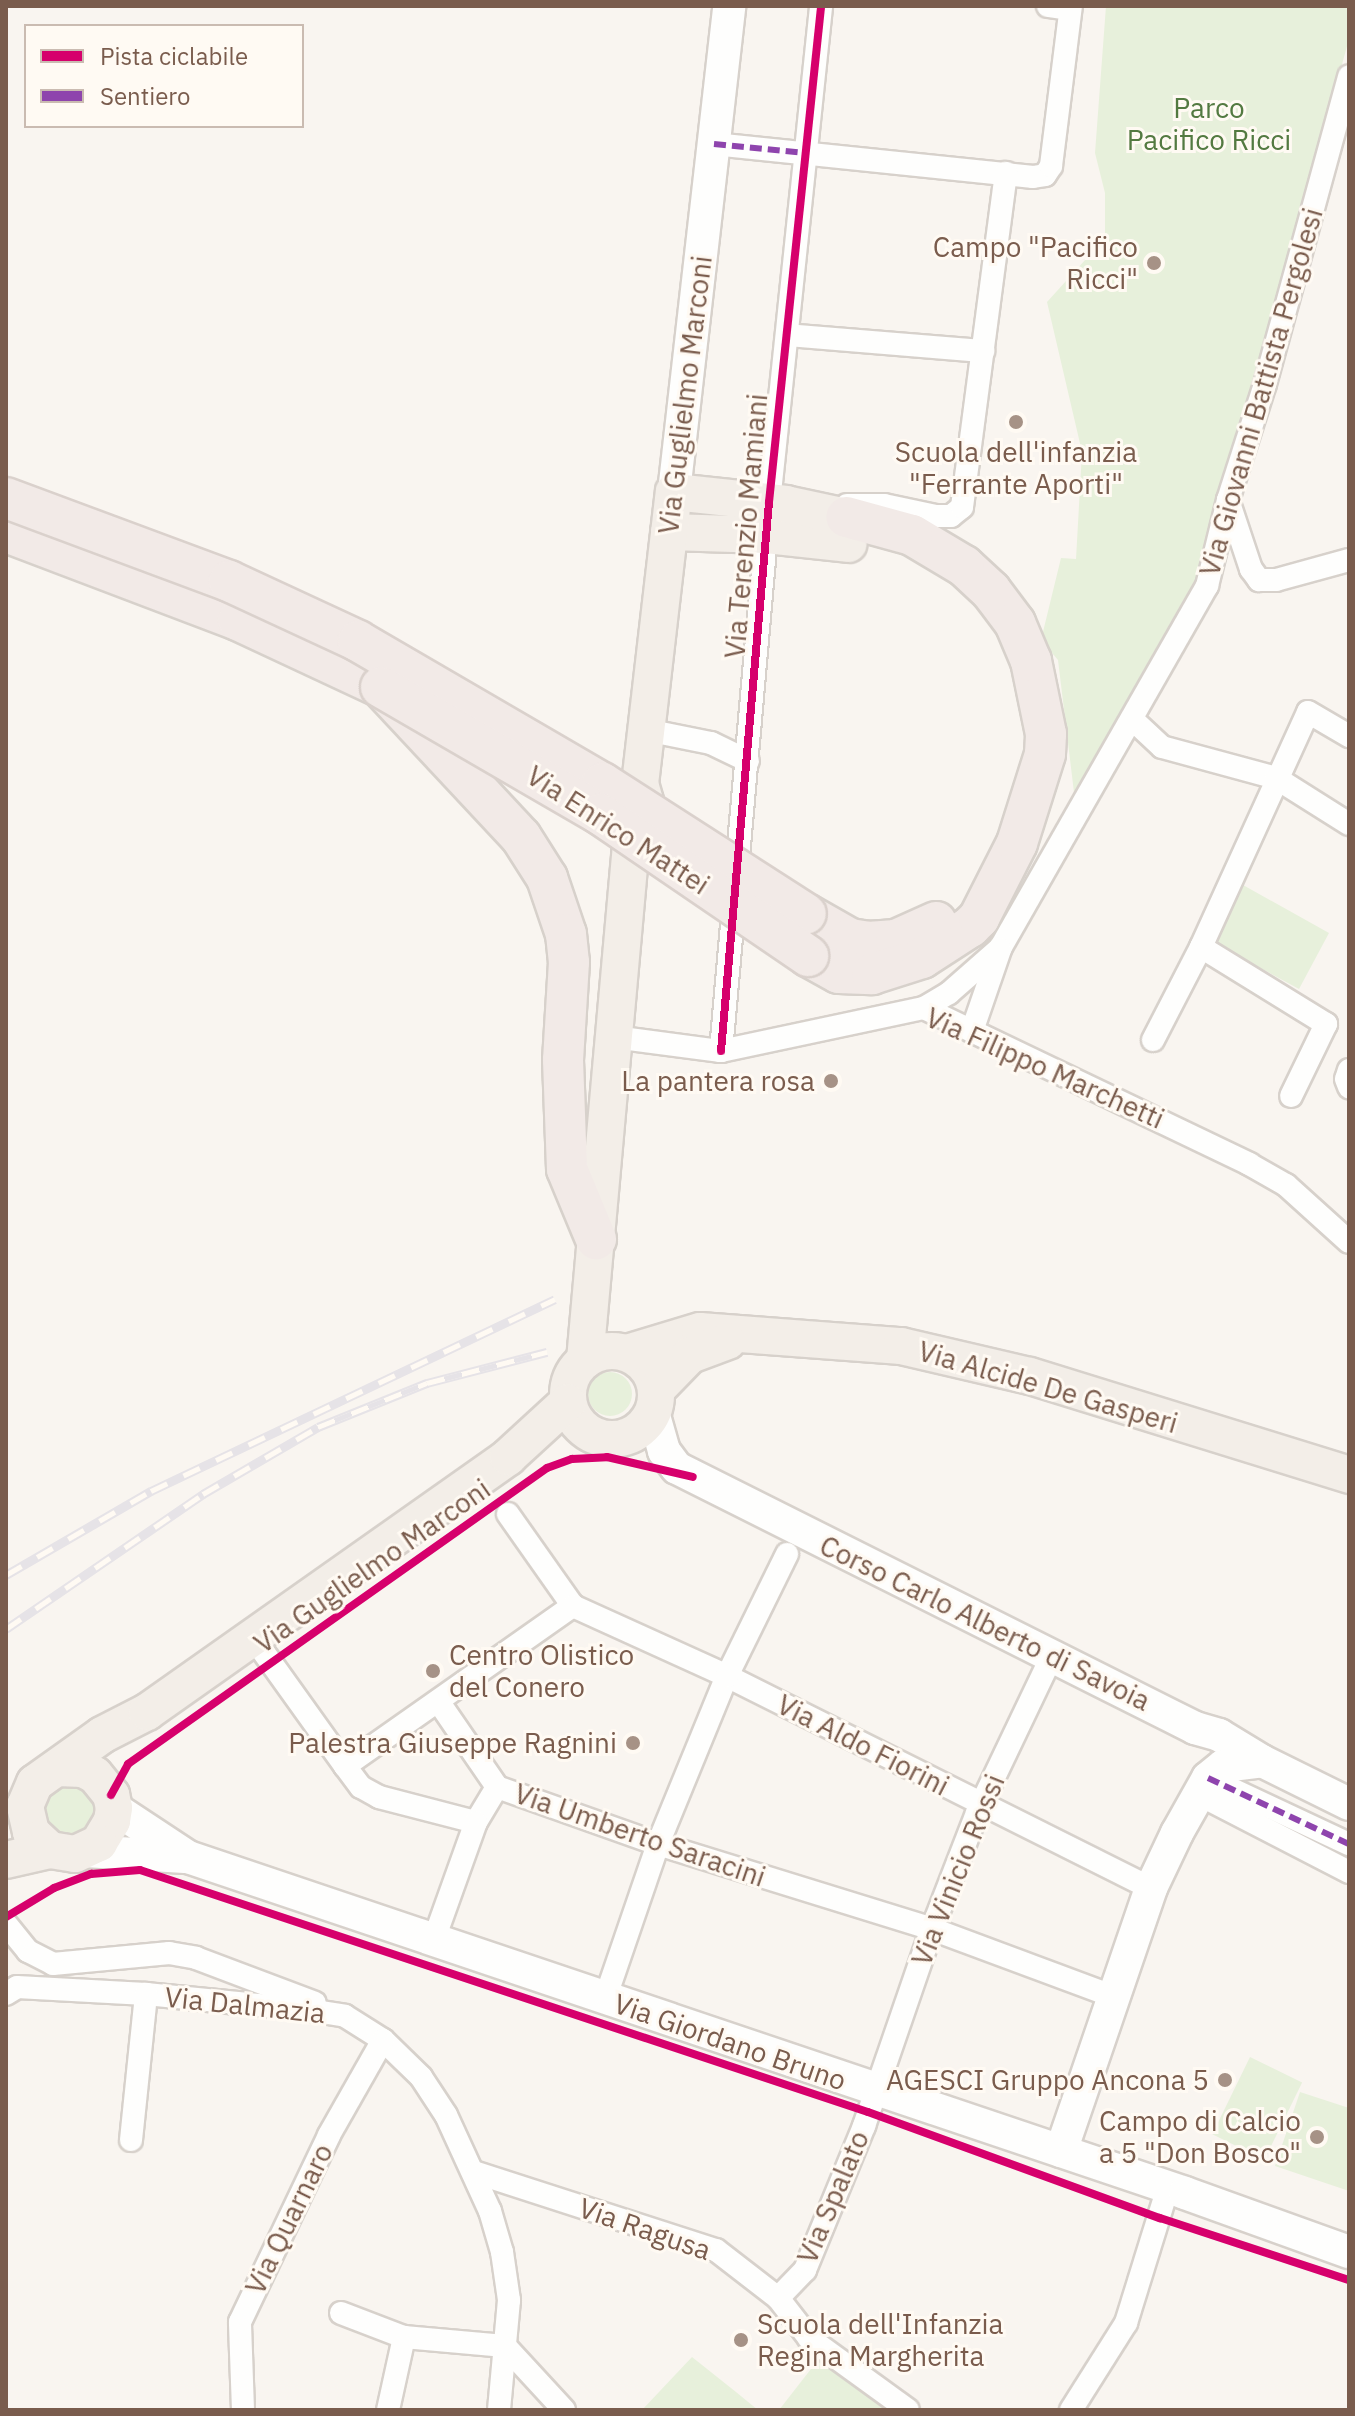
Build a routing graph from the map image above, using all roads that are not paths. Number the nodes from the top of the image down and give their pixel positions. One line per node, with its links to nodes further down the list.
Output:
1 (729, 6): 5 (main road, Via Guglielmo Marconi)
2 (821, 6): 6 (street, Via Terenzio Mamiani)
3 (1063, 7): 7 (street)
4 (1349, 76): 12 (street, Via Giovanni Battista Pergolesi)
5 (714, 144): 6 (street); 10 (main road, Via Guglielmo Marconi)
6 (806, 153): 7 (street); 8 (street, Via Terenzio Mamiani)
7 (1006, 173): 9 (street)
8 (787, 335): 9 (street); 13 (street, Via Terenzio Mamiani)
9 (983, 351): 14 (street)
10 (674, 492): 13 (main road); 16 (main road, Via Guglielmo Marconi)
11 (6, 498): 14 (highway, Via Enrico Mattei, bridge)
12 (1228, 500): 17 (street); 19 (street, Via Giovanni Battista Pergolesi)
13 (776, 520): 14 (main road, Via Enrico Mattei); 16 (main road); 22 (street, Via Terenzio Mamiani)
14 (840, 524): 18 (highway, Via Enrico Mattei, bridge)
15 (6, 532): 18 (highway, Via Enrico Mattei)
16 (669, 532): 20 (main road, Via Guglielmo Marconi)
17 (1349, 560)
18 (381, 687): 36 (highway, bridge)
19 (1132, 719): 23 (street); 25 (street, Via Giovanni Battista Pergolesi)
20 (646, 730): 22 (street); 29 (main road, Via Guglielmo Marconi)
21 (1349, 736): 23 (street)
22 (748, 761): 31 (street, Via Terenzio Mamiani)
23 (1276, 778): 24 (street); 26 (street)
24 (1349, 824)
25 (1001, 947): 27 (street, Via Giovanni Battista Pergolesi); 28 (street, Via Giovanni Battista Pergolesi)
26 (1201, 947): 30 (street); 34 (street)
27 (924, 1008): 28 (street, Via Filippo Marchetti); 31 (street, Via Filippo Marchetti)
28 (972, 1031): 35 (street, Via Filippo Marchetti)
29 (614, 1037): 31 (street, Via Filippo Marchetti); 36 (main road, Via Guglielmo Marconi)
30 (1153, 1040)
31 (721, 1051)
32 (1349, 1070): 33 (street)
33 (1349, 1087)
34 (1291, 1096)
35 (1349, 1242)
36 (595, 1254): 38 (main road, Via Guglielmo Marconi); 39 (main road, Via Guglielmo Marconi)
37 (740, 1336): 38 (main road, Via Alcide De Gasperi); 40 (main road, Via Alcide De Gasperi); 44 (main road, Via Alcide De Gasperi)
38 (624, 1352): 39 (main road); 40 (main road)
39 (585, 1360): 41 (main road)
40 (655, 1400): 42 (main road); 49 (main road, Corso Carlo Alberto di Savoia)
41 (568, 1402): 42 (main road); 43 (main road, Via Guglielmo Marconi)
42 (589, 1433): 43 (main road, Via Guglielmo Marconi)
43 (508, 1457): 48 (main road, Via Guglielmo Marconi)
44 (1349, 1475)
45 (508, 1514): 47 (street)
46 (787, 1554): 50 (street)
47 (573, 1606): 50 (street, Via Aldo Fiorini); 51 (street)
48 (252, 1636): 52 (main road, Via Guglielmo Marconi); 55 (street, Via Umberto Saracini)
49 (1052, 1656): 53 (main road, Corso Carlo Alberto di Savoia); 60 (street, Via Vinicio Rossi)
50 (727, 1676): 60 (street, Via Aldo Fiorini); 64 (street)
51 (438, 1701): 55 (street); 58 (street)
52 (147, 1712): 56 (main road, Via Guglielmo Marconi); 59 (main road, Via Guglielmo Marconi)
53 (1195, 1728): 54 (main road, Corso Carlo Alberto di Savoia); 57 (main road)
54 (1262, 1761): 57 (main road); 61 (main road, Corso Carlo Alberto di Savoia)
55 (345, 1766): 63 (street, Via Umberto Saracini)
56 (57, 1768): 59 (main road); 62 (main road, Via Guglielmo Marconi)
57 (1203, 1786): 65 (street); 69 (street); 70 (main road)
58 (497, 1787): 63 (street, Via Umberto Saracini); 64 (street, Via Umberto Saracini)
59 (109, 1796): 66 (main road, Via Guglielmo Marconi); 67 (main road, Via Giordano Bruno)
60 (981, 1804): 70 (street, Via Aldo Fiorini); 72 (street, Via Vinicio Rossi)
61 (1349, 1804)
62 (16, 1815): 66 (main road, Via Guglielmo Marconi)
63 (476, 1822): 73 (street)
64 (658, 1844): 72 (street, Via Umberto Saracini); 77 (street)
65 (1349, 1844)
66 (67, 1850): 67 (main road, Via Giordano Bruno); 68 (main road)
67 (188, 1857): 73 (main road, Via Giordano Bruno)
68 (6, 1860)
69 (1349, 1872)
70 (1151, 1888): 76 (main road)
71 (6, 1924): 78 (street, Via Dalmazia)
72 (932, 1929): 76 (street, Via Umberto Saracini); 80 (street, Via Vinicio Rossi)
73 (433, 1942): 77 (main road, Via Giordano Bruno)
74 (11, 1991): 75 (street, Via Dalmazia)
75 (146, 1994): 78 (street, Via Dalmazia); 81 (street, Via Dalmazia)
76 (1112, 1996): 82 (main road)
77 (605, 1999): 80 (main road, Via Giordano Bruno)
78 (345, 2016): 79 (street, Via Dalmazia)
79 (383, 2040): 83 (street, Via Dalmazia); 90 (street, Via Quarnaro)
80 (875, 2089): 82 (main road, Via Giordano Bruno); 86 (street, Via Spalato)
81 (131, 2140)
82 (1061, 2151): 84 (main road, Via Giordano Bruno)
83 (474, 2172): 86 (street, Via Ragusa); 89 (street, Via Dalmazia)
84 (1168, 2187): 85 (main road, Via Giordano Bruno); 95 (street)
85 (1349, 2252)
86 (778, 2298): 94 (street, Via Ragusa)
87 (341, 2313): 88 (street)
88 (404, 2337): 89 (street); 91 (street)
89 (505, 2346): 92 (street, Via Dalmazia); 93 (street)
90 (243, 2410)
91 (388, 2410)
92 (499, 2410)
93 (564, 2410)
94 (908, 2410)
95 (1071, 2410)

